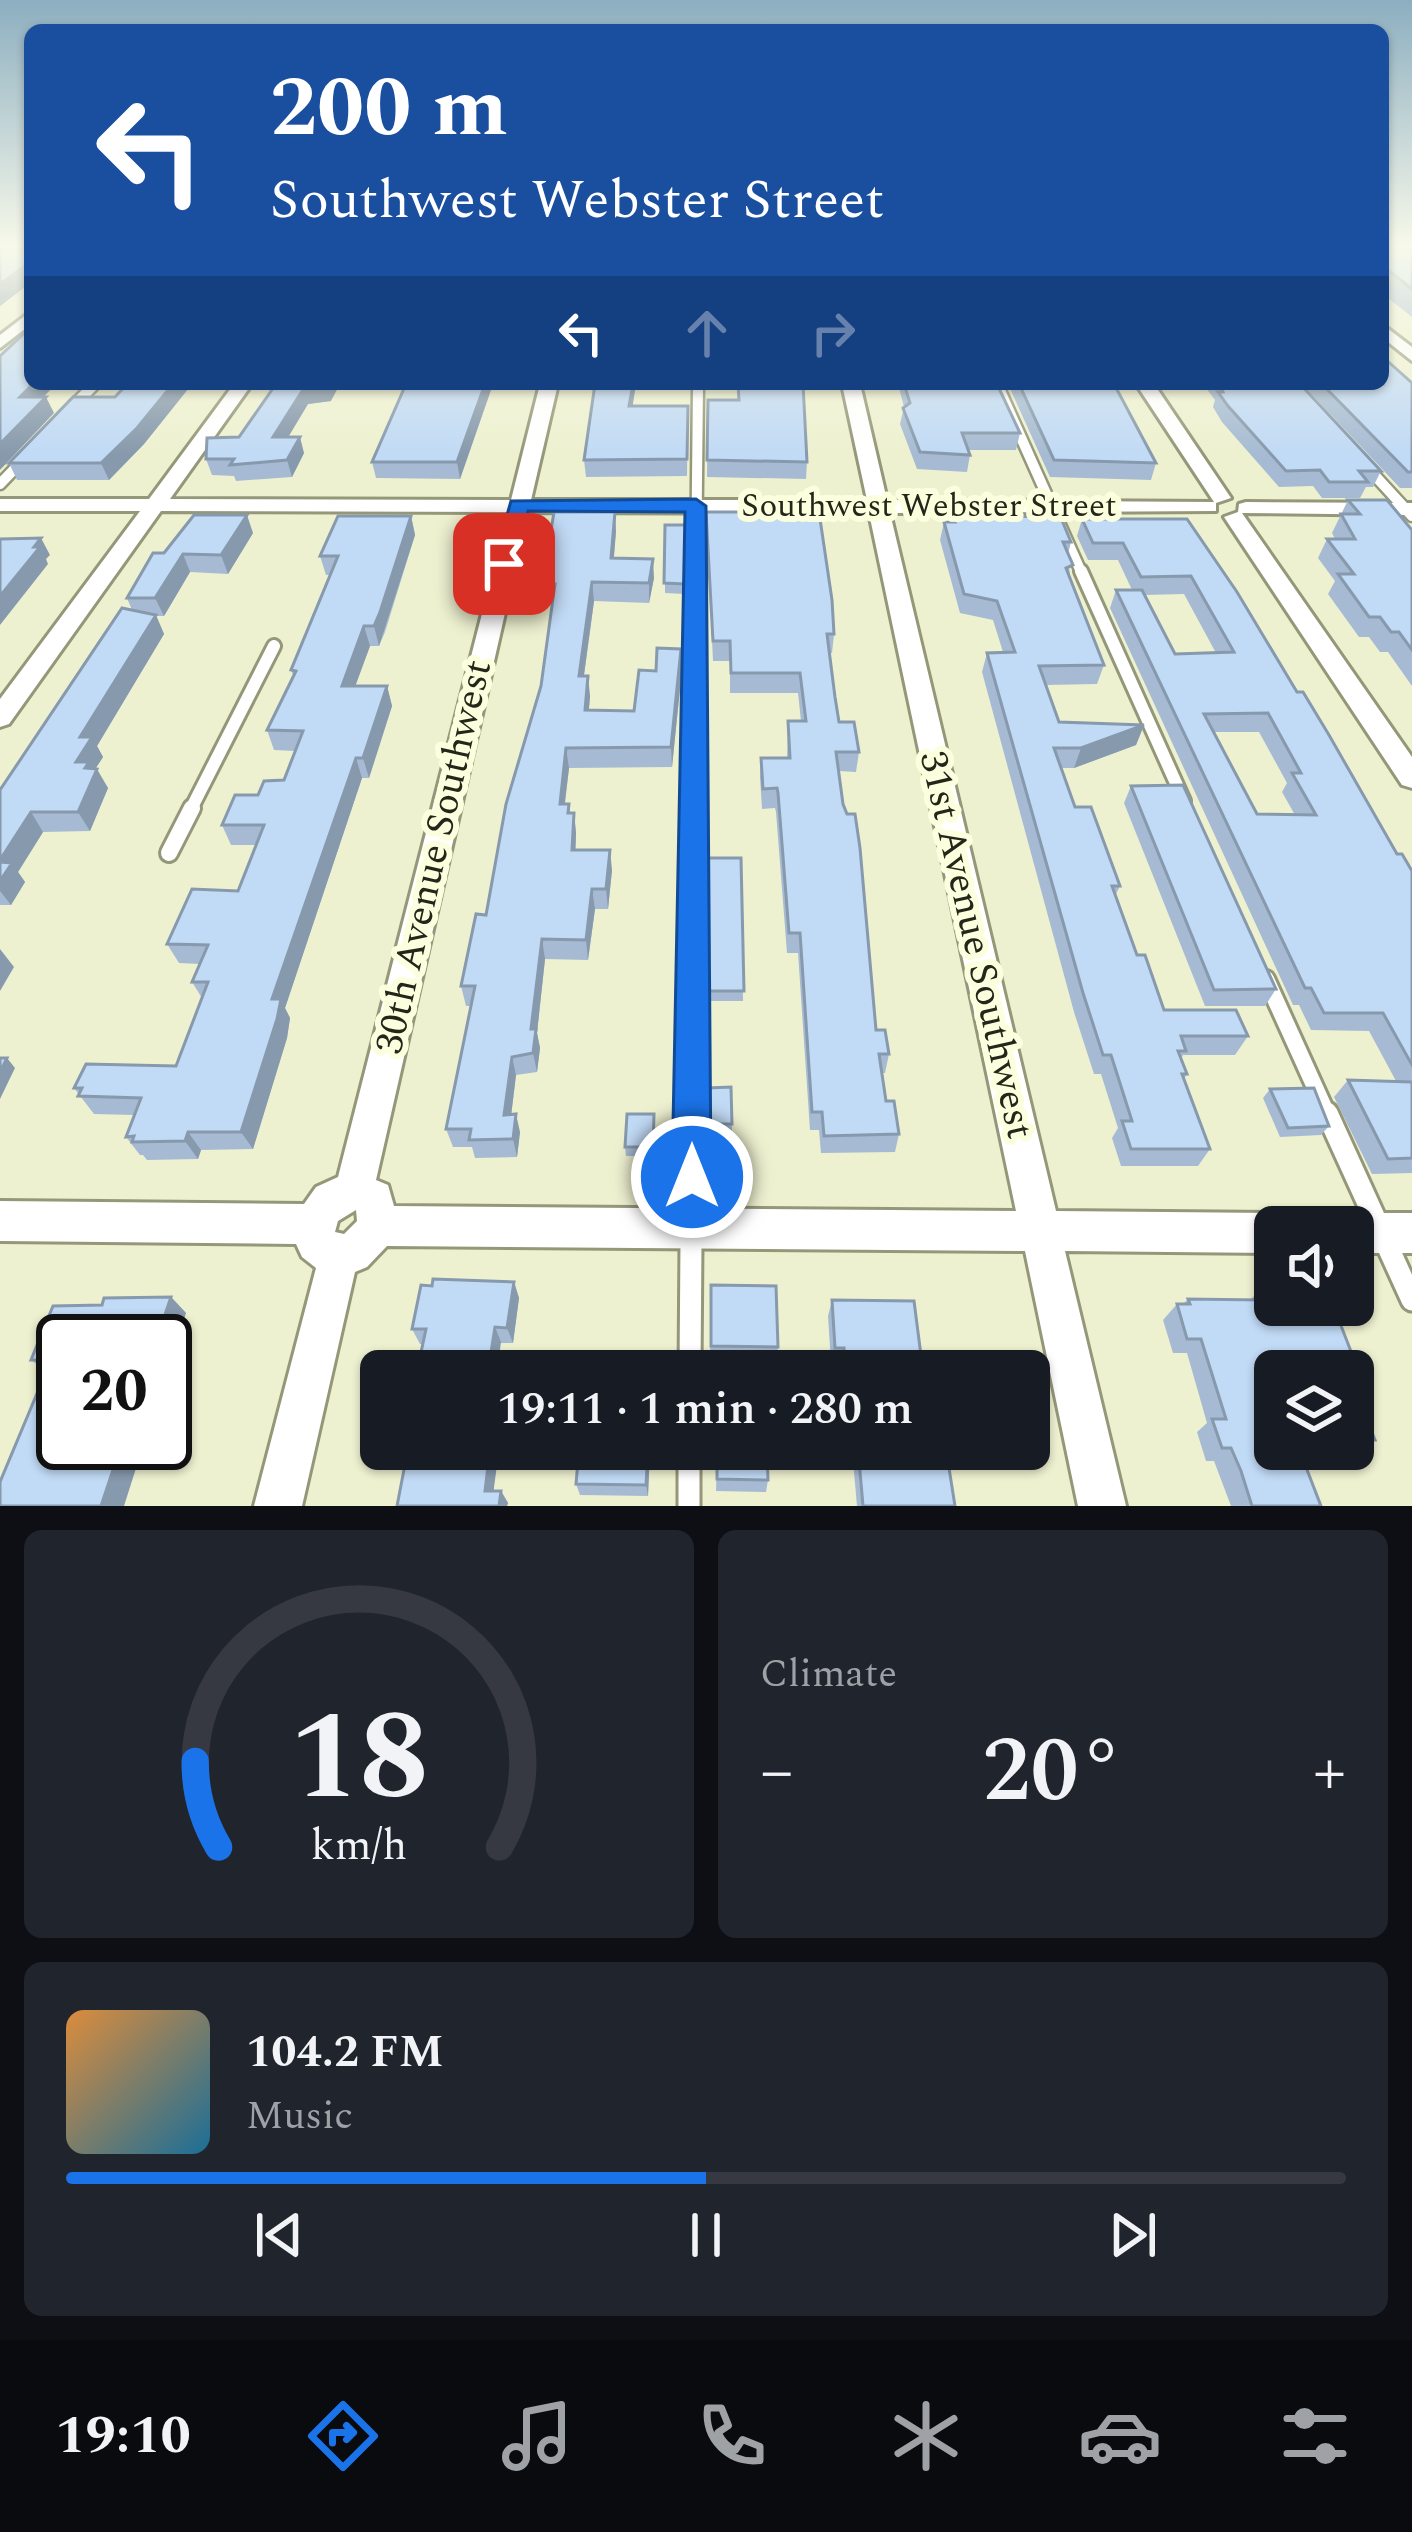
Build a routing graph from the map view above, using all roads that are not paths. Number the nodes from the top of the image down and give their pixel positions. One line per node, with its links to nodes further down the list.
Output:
1 (24, 322): 3 (street)
2 (1389, 335): 4 (street)
3 (0, 343)
4 (1412, 356)
5 (89, 390): 12 (lane)
6 (239, 390): 17 (street)
7 (548, 390): 18 (street, 30th Avenue Southwest)
8 (698, 390): 19 (lane)
9 (852, 390): 20 (street, 31st Avenue Southwest)
10 (1000, 390): 21 (lane)
11 (1149, 390): 22 (street)
12 (63, 418)
13 (32, 451): 15 (lane)
14 (1364, 463): 23 (lane)
15 (0, 484)
16 (0, 505): 17 (street, Southwest Webster Street)
17 (154, 505): 18 (street, Southwest Webster Street); 25 (street)
18 (519, 505): 19 (street, Southwest Webster Street); 30 (street, 30th Avenue Southwest)
19 (696, 506): 20 (street, Southwest Webster Street); 33 (lane)
20 (878, 506): 21 (street, Southwest Webster Street); 34 (street, 31st Avenue Southwest)
21 (1051, 507): 22 (street, Southwest Webster Street); 27 (lane)
22 (1228, 508): 23 (street, Southwest Webster Street); 26 (street)
23 (1410, 511)
24 (274, 646): 28 (lane)
25 (0, 718)
26 (1412, 778)
27 (1193, 819)
28 (169, 853)
29 (1261, 968): 36 (lane)
30 (355, 1191): 32 (street); 37 (street)
31 (1, 1222): 37 (street)
32 (378, 1226): 33 (street); 37 (street)
33 (691, 1229): 34 (street); 39 (lane)
34 (1041, 1232): 35 (street); 43 (street, 31st Avenue Southwest)
35 (1254, 1233)
36 (1382, 1233): 38 (lane)
37 (327, 1240): 41 (street)
38 (1412, 1300)
39 (690, 1350)
40 (689, 1470): 42 (lane)
41 (278, 1506)
42 (688, 1506)
43 (1102, 1506)

